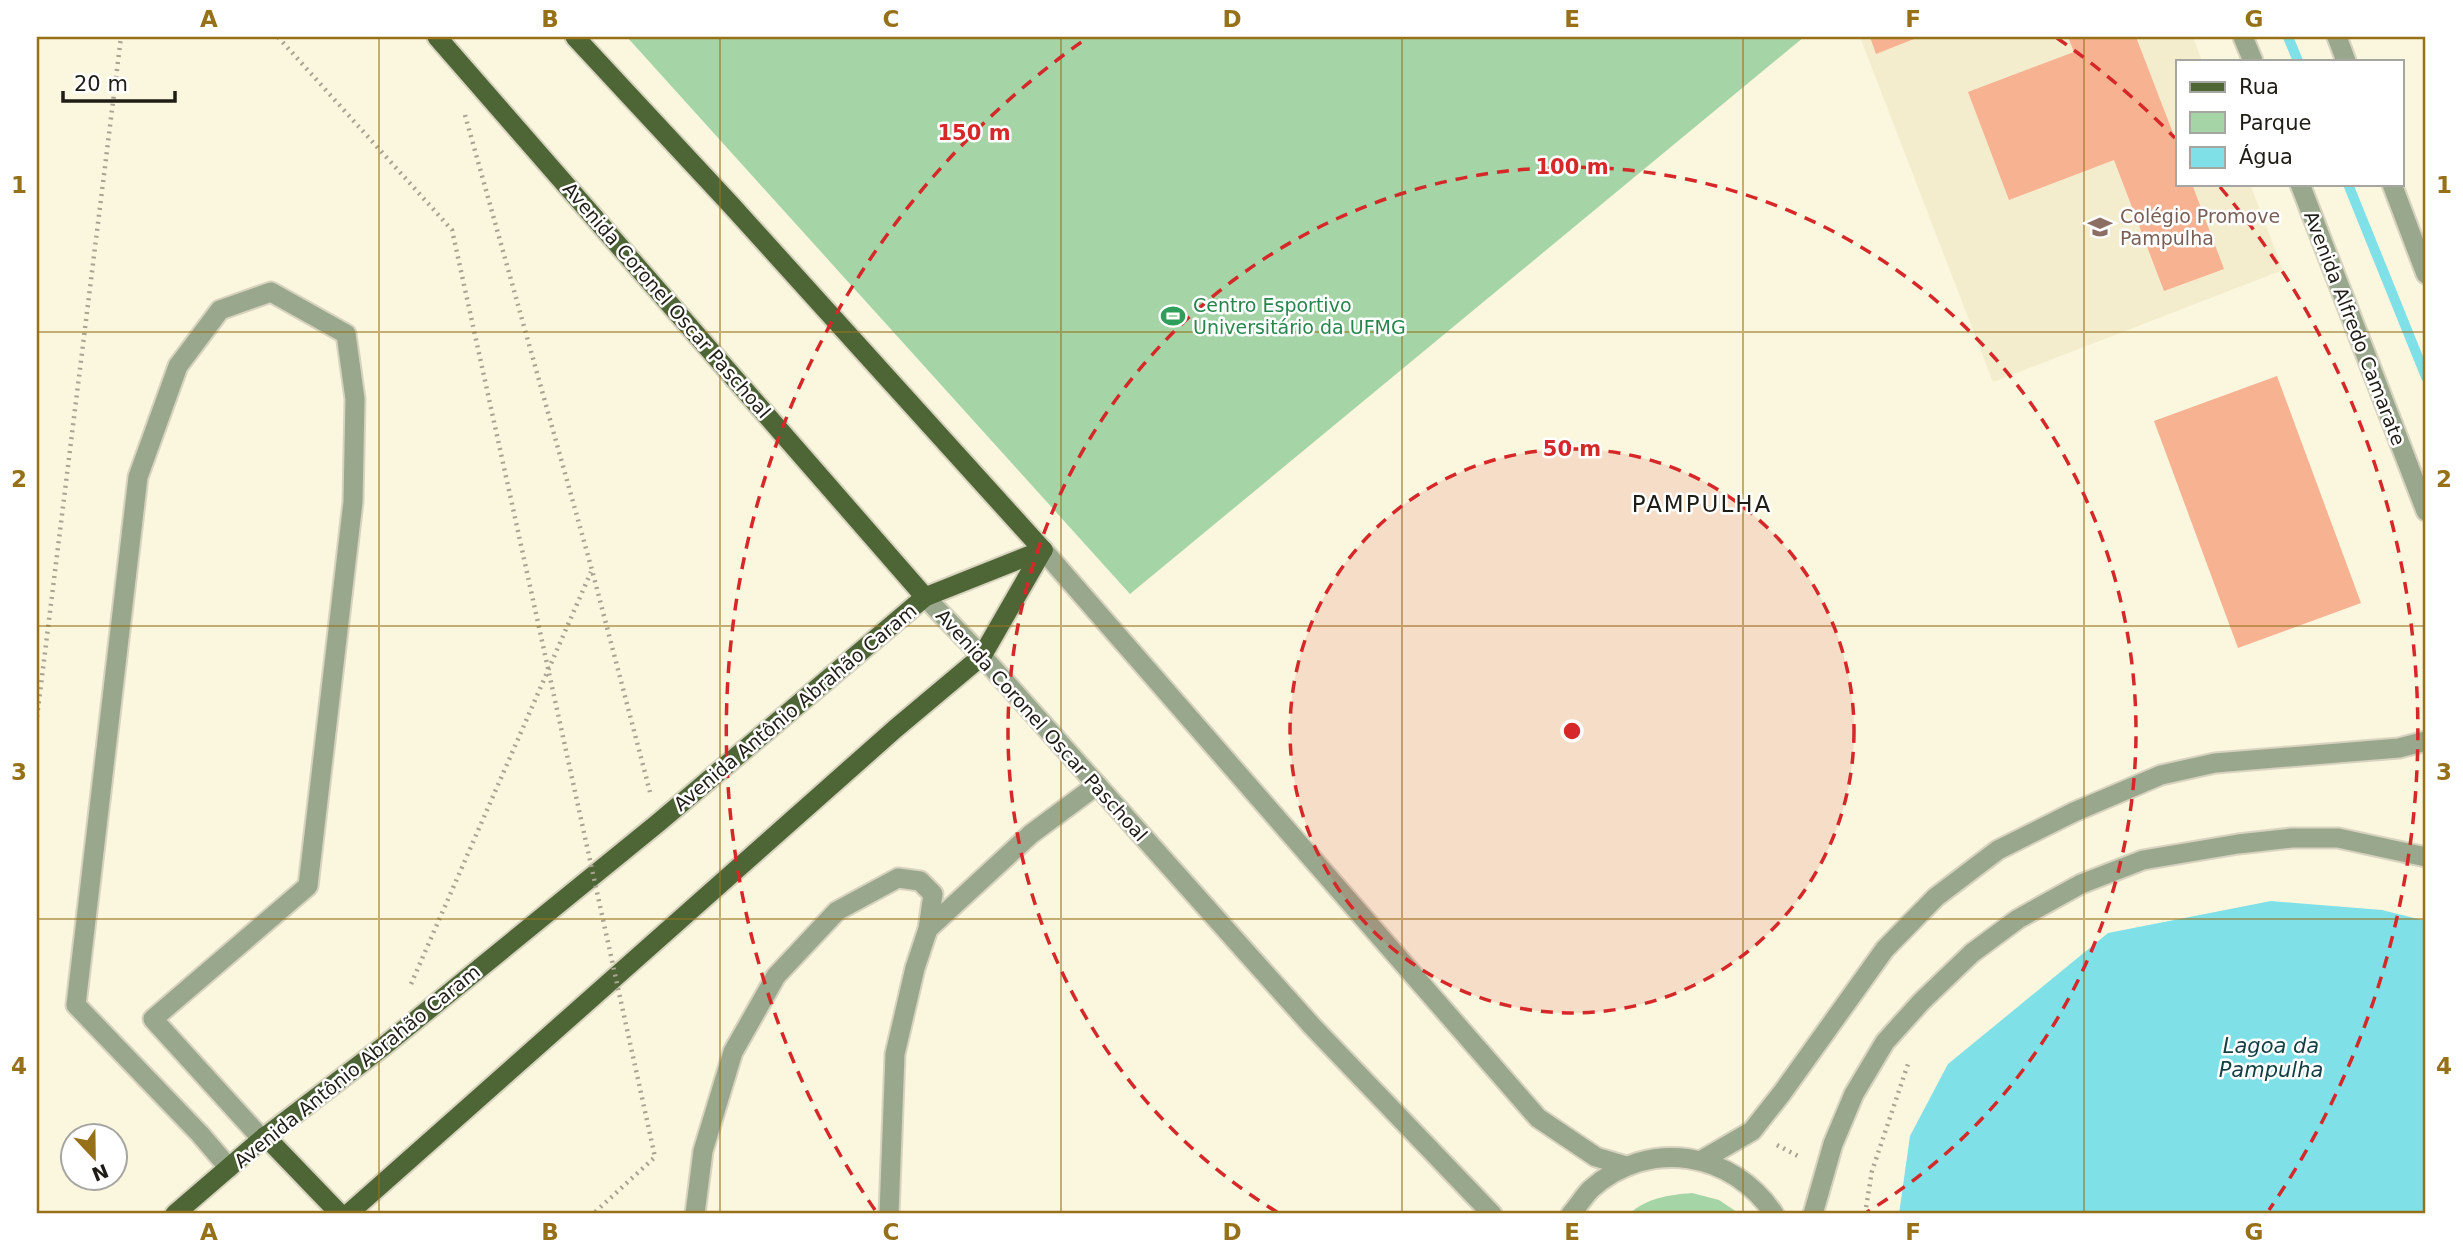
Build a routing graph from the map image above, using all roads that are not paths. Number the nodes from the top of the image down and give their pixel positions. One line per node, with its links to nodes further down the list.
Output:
1 (437, 37): 12 (main road, Avenida Coronel Oscar Paschoal)
2 (575, 37): 11 (main road)
3 (2243, 37): 5 (street)
4 (2337, 37): 6 (street)
5 (2253, 60)
6 (2346, 60)
7 (2301, 186): 10 (street, Avenida Alfredo Camarate)
8 (2393, 186): 9 (street)
9 (2426, 274)
10 (2426, 511)
11 (1043, 550): 12 (main road, Avenida Antônio Abrahão Caram); 13 (main road); 20 (street)
12 (925, 597): 13 (street, Avenida Coronel Oscar Paschoal); 18 (main road, Avenida Antônio Abrahão Caram)
13 (982, 656): 15 (street, Avenida Coronel Oscar Paschoal); 24 (main road)
14 (2426, 741): 19 (street)
15 (1097, 785): 17 (street); 27 (street, Avenida Coronel Oscar Paschoal)
16 (2423, 857): 30 (street)
17 (928, 929): 25 (street); 26 (street)
18 (263, 1138): 21 (main road, Avenida Antônio Abrahão Caram); 21 (street); 23 (main road)
19 (1702, 1160): 20 (street); 29 (street)
20 (1626, 1166): 28 (street)
21 (229, 1168): 22 (main road, Avenida Antônio Abrahão Caram)
22 (176, 1214)
23 (340, 1214)
24 (348, 1214)
25 (695, 1214)
26 (889, 1214)
27 (1492, 1214)
28 (1572, 1214)
29 (1774, 1214)
30 (1814, 1214)

